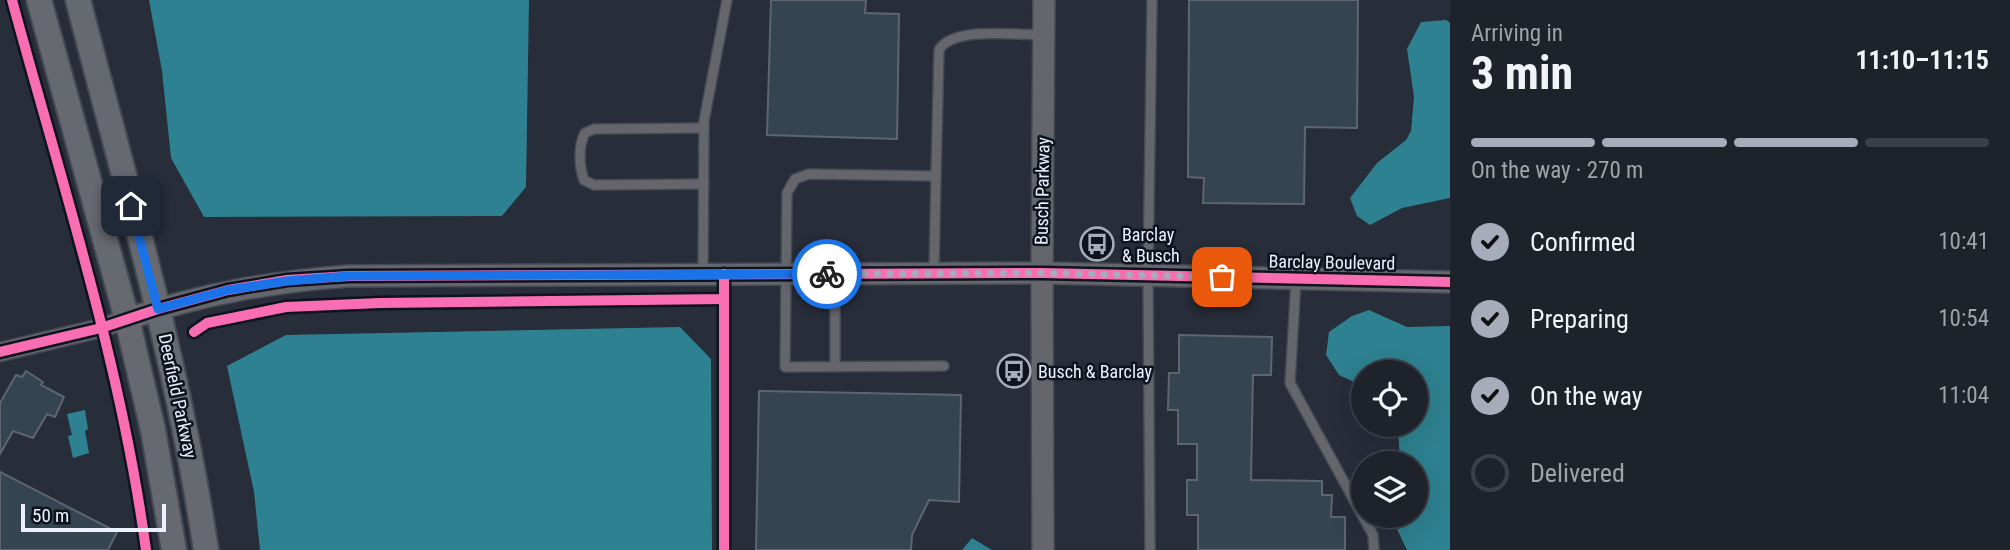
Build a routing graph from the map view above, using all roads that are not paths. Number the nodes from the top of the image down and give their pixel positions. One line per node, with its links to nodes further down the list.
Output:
1 (40, 0): 19 (main road, Deerfield Parkway)
2 (78, 0): 18 (main road, Deerfield Parkway)
3 (727, 0): 7 (lane)
4 (1044, 0): 6 (street, Busch Parkway)
5 (1152, 0): 15 (lane)
6 (1044, 35): 8 (lane); 10 (street, Busch Parkway)
7 (704, 128): 9 (lane); 9 (lane)
8 (936, 176): 11 (lane); 13 (lane)
9 (704, 184): 14 (lane)
10 (1042, 273): 13 (street, Barclay Boulevard); 15 (street, Barclay Boulevard); 25 (street, Busch Parkway)
11 (786, 274): 12 (street, Barclay Boulevard); 14 (street, Barclay Boulevard); 21 (lane)
12 (835, 274): 13 (street, Barclay Boulevard); 21 (lane)
13 (934, 274)
14 (703, 275): 18 (street, Barclay Boulevard)
15 (1148, 275): 16 (street, Barclay Boulevard); 26 (lane)
16 (1296, 279): 17 (street, Barclay Boulevard); 27 (lane)
17 (1450, 282)
18 (158, 309): 19 (street, Barclay Boulevard); 24 (main road, Deerfield Parkway)
19 (127, 319): 20 (street); 23 (main road, Deerfield Parkway)
20 (0, 352)
21 (835, 366): 22 (lane)
22 (944, 366)
23 (174, 550)
24 (205, 550)
25 (1043, 550)
26 (1150, 550)
27 (1374, 550)

